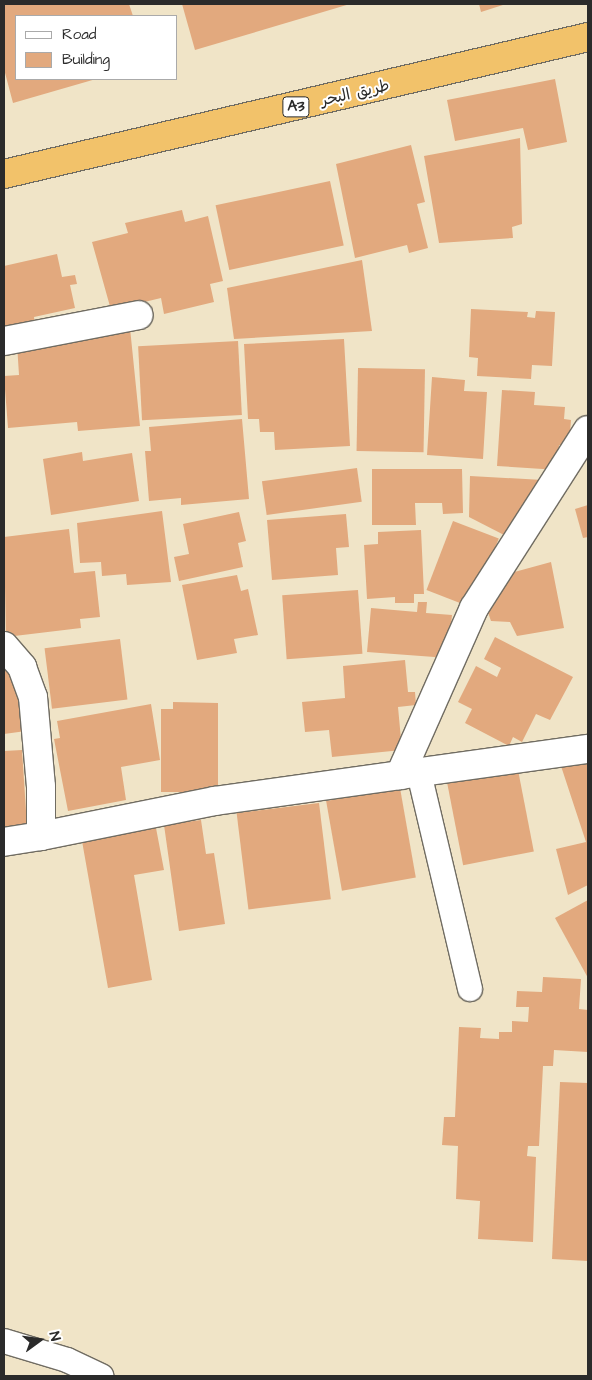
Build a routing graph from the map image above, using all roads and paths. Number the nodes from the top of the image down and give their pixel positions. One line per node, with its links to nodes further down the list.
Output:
1 (588, 38): 2 (highway, طريق البحر / A3)
2 (4, 174)
3 (139, 315): 4 (street)
4 (4, 341)
5 (588, 430): 8 (street)
6 (4, 646): 9 (street)
7 (588, 748): 8 (street)
8 (410, 774): 9 (street); 11 (lane)
9 (41, 836): 10 (street)
10 (4, 842)
11 (470, 989)
12 (4, 1341): 13 (lane)
13 (102, 1376)

